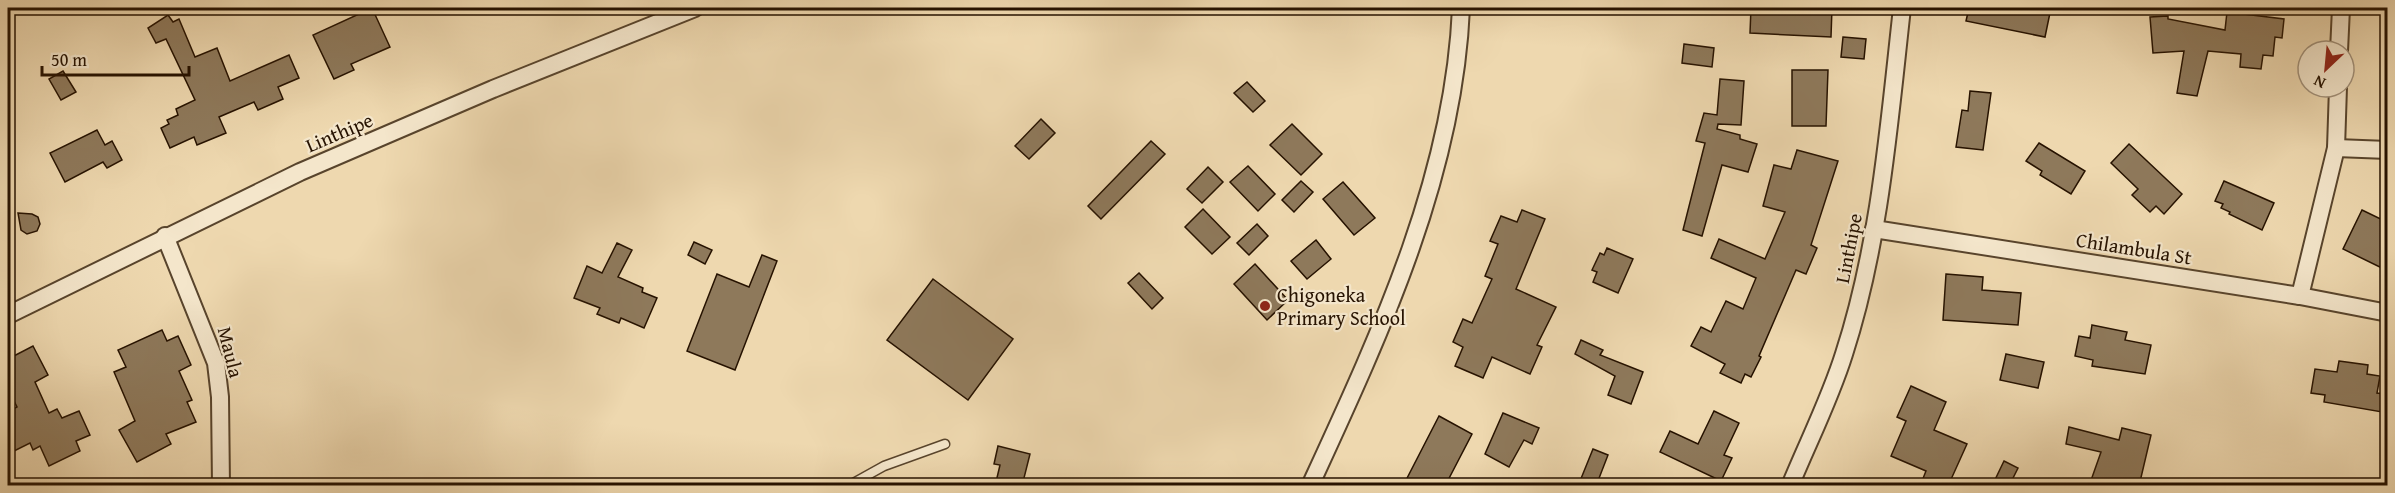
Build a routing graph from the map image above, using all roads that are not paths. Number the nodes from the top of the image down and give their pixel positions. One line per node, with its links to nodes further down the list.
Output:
1 (695, 8): 10 (street, Linthipe)
2 (1461, 8): 17 (street)
3 (1902, 8): 9 (street, Linthipe)
4 (2341, 8): 5 (street)
5 (2340, 39)
6 (2338, 99): 7 (street)
7 (2337, 148): 8 (street); 11 (street)
8 (2388, 150)
9 (1874, 229): 11 (street, Chilambula St); 18 (street, Linthipe)
10 (165, 236): 13 (street, Linthipe); 15 (street, Maula)
11 (2300, 296): 12 (street, Chilambula St)
12 (2388, 313)
13 (8, 315)
14 (945, 444): 16 (lane)
15 (221, 486)
16 (848, 486)
17 (1310, 486)
18 (1790, 486)

